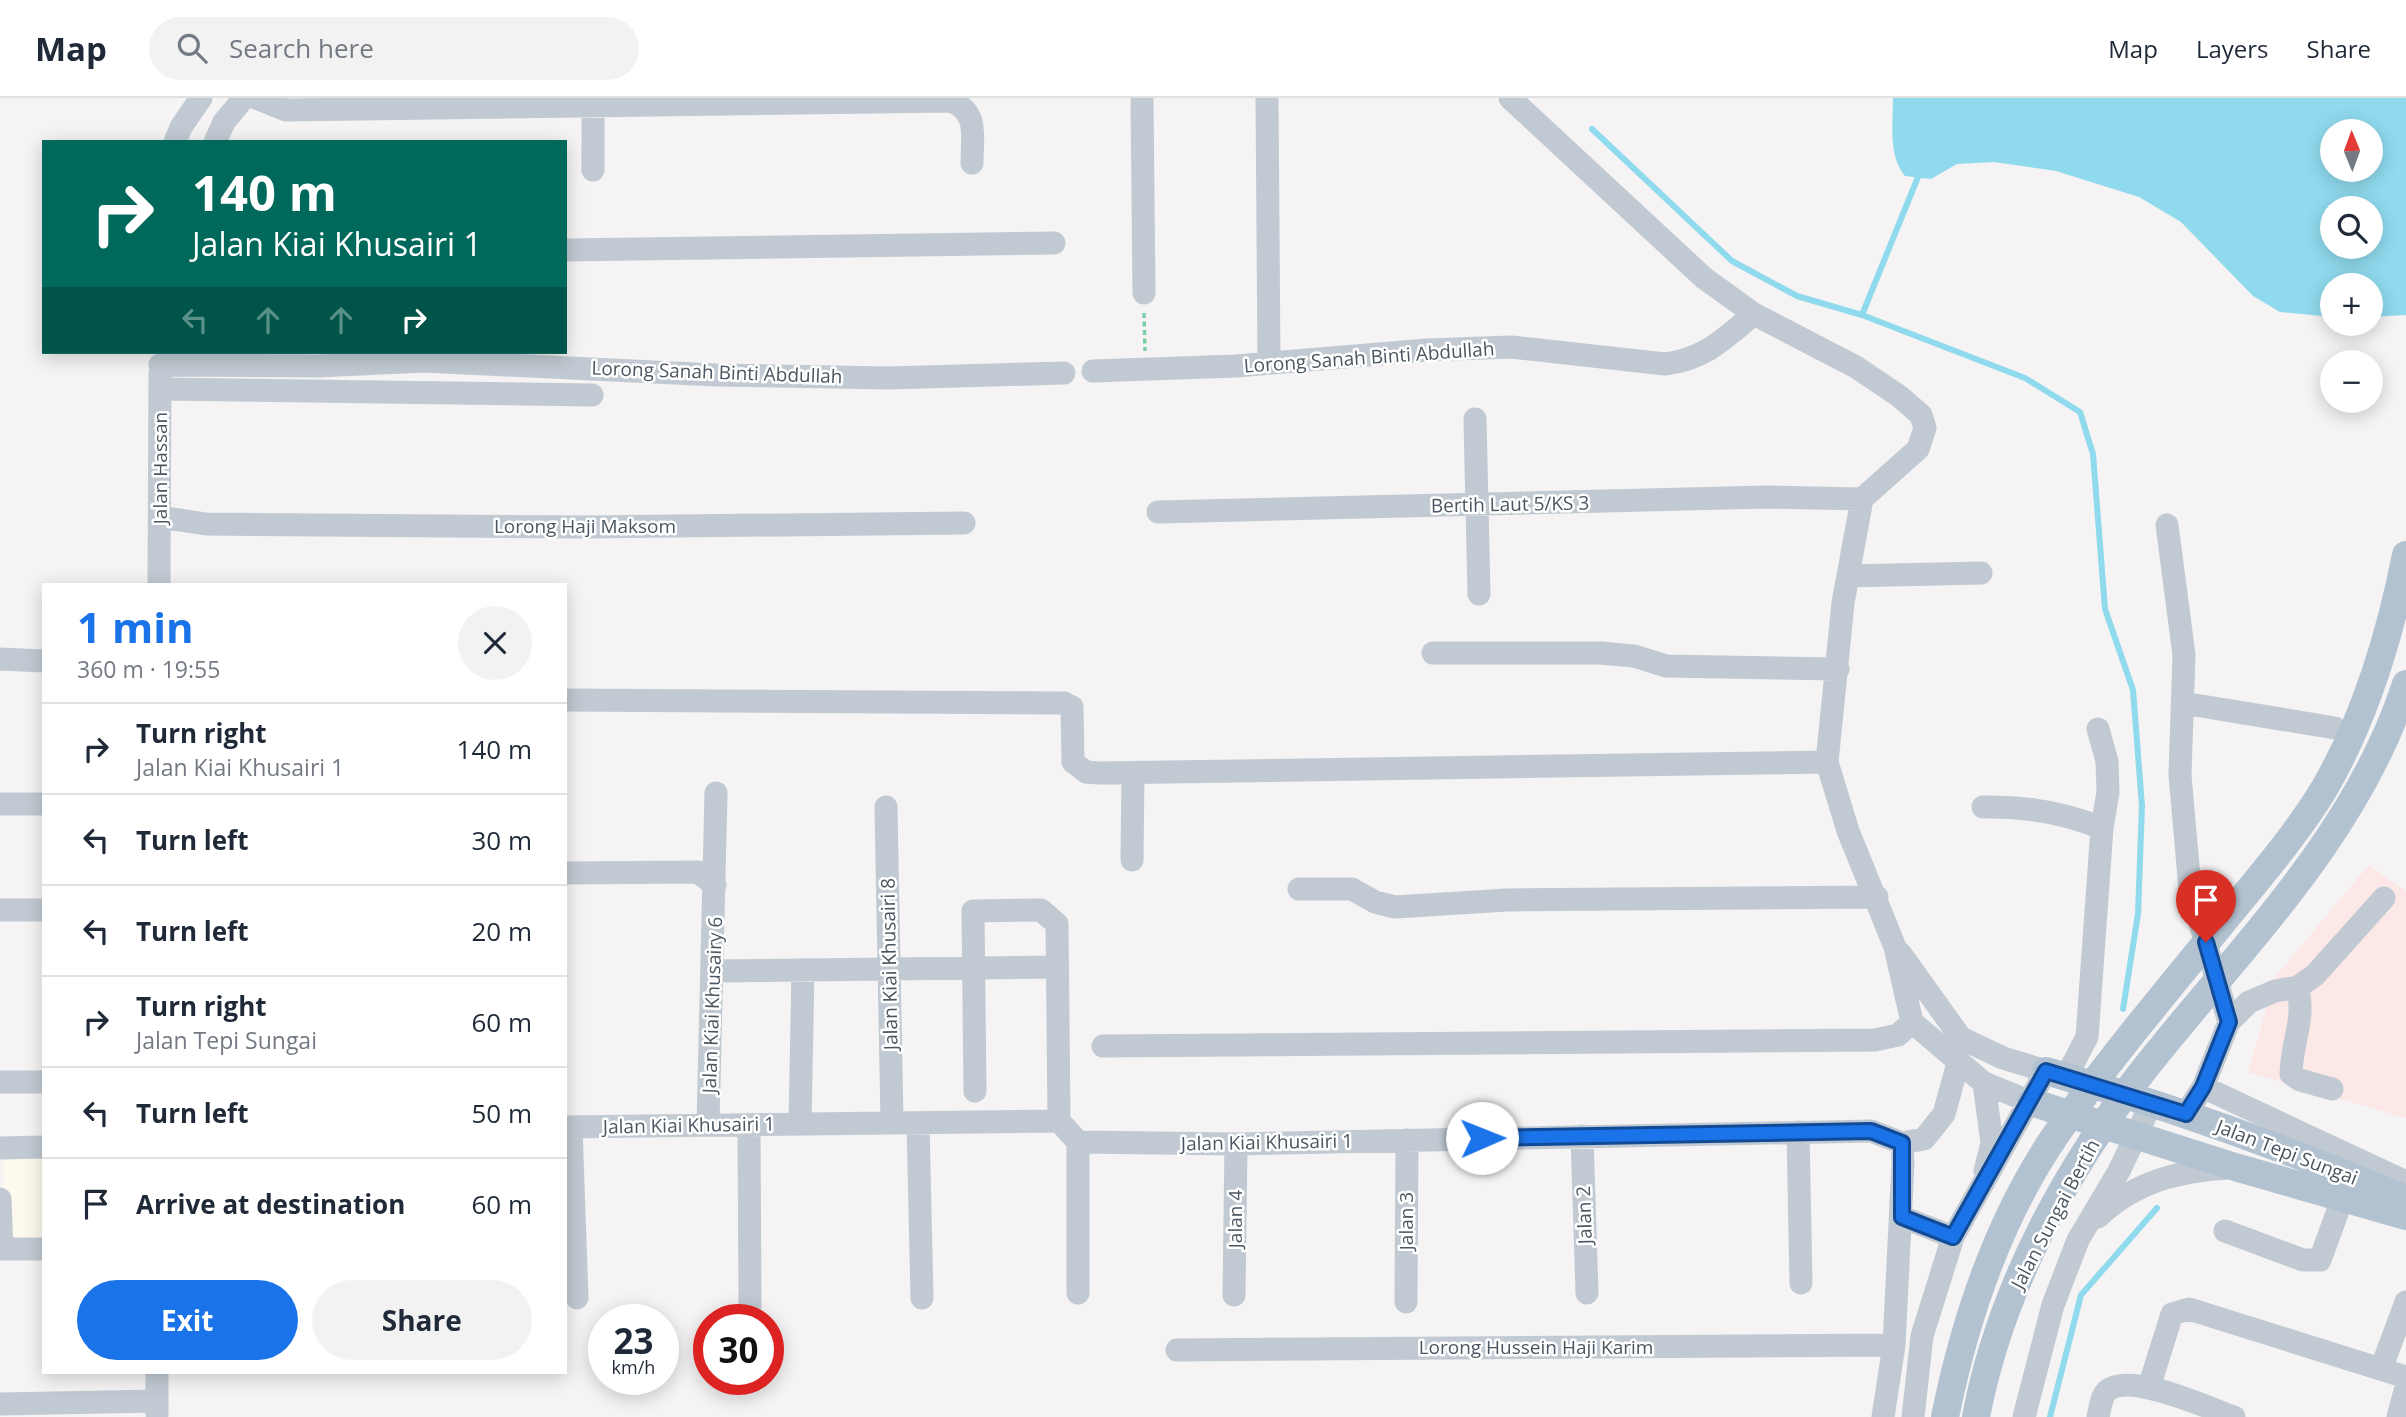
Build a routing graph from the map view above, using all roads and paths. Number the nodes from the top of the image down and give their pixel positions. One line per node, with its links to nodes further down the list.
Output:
1 (201, 98): 9 (street)
2 (244, 98): 10 (street)
3 (256, 98): 8 (street)
4 (1142, 98): 15 (street)
5 (1267, 98): 18 (street)
6 (1510, 98): 16 (street)
7 (631, 102): 8 (street); 11 (street)
8 (593, 107): 12 (street)
9 (176, 140)
10 (216, 140)
11 (972, 163)
12 (593, 170)
13 (1054, 243): 14 (street)
14 (567, 250)
15 (1144, 293): 19 (path)
16 (1754, 314): 18 (street, Lorong Sanah Binti Abdullah); 25 (street)
17 (165, 361): 21 (street, Lorong Sanah Binti Abdullah); 22 (street, Jalan Hassan)
18 (1269, 363): 19 (street, Lorong Sanah Binti Abdullah)
19 (1145, 369): 20 (street, Lorong Sanah Binti Abdullah)
20 (1093, 372)
21 (1064, 373)
22 (160, 389): 23 (street); 28 (street, Jalan Hassan)
23 (592, 395)
24 (1475, 419): 26 (street)
25 (1862, 499): 26 (street, Bertih Laut 5/KS 3); 33 (street)
26 (1477, 504): 27 (street, Bertih Laut 5/KS 3); 35 (street)
27 (1158, 512)
28 (169, 519): 29 (street, Lorong Haji Maksom); 34 (street, Jalan Hassan)
29 (964, 523)
30 (2167, 525): 42 (street)
31 (2406, 555): 131 (main road, Jalan Sungai Bertih, bridge)
32 (1981, 573): 33 (street)
33 (1848, 576): 39 (street)
34 (159, 583)
35 (1479, 594)
36 (1433, 653): 39 (street)
37 (0, 659): 38 (street)
38 (42, 661)
39 (1838, 668): 45 (street)
40 (2406, 684): 132 (main road, Jalan Sungai Bertih, bridge)
41 (567, 701): 46 (street)
42 (2183, 703): 43 (street); 69 (street)
43 (2335, 728)
44 (2098, 729): 52 (street)
45 (1827, 762): 46 (street); 57 (street)
46 (1133, 773): 53 (street)
47 (716, 793): 55 (street, Jalan Kiai Khusairy 6)
48 (0, 804): 49 (street)
49 (42, 804)
50 (886, 807): 64 (street, Jalan Kiai Khusairi 8)
51 (1983, 807): 52 (street)
52 (2102, 828): 72 (street)
53 (1132, 860)
54 (567, 873): 55 (street)
55 (716, 886): 66 (street, Jalan Kiai Khusairy 6)
56 (1299, 889): 57 (street)
57 (1877, 897): 61 (street)
58 (2384, 898): 67 (street)
59 (0, 909): 60 (street)
60 (42, 910)
61 (1895, 947): 68 (street); 72 (street)
62 (1057, 967): 63 (street); 63 (street); 83 (street)
63 (973, 968): 64 (street); 78 (street)
64 (889, 969): 65 (street); 82 (street, Jalan Kiai Khusairi 8)
65 (803, 970): 66 (street); 86 (street)
66 (713, 971): 85 (street, Jalan Kiai Khusairy 6)
67 (2298, 987): 69 (street); 77 (street)
68 (1912, 1022): 70 (street); 71 (street)
69 (2229, 1022): 76 (street)
70 (1102, 1046)
71 (1958, 1063): 75 (street); 95 (street)
72 (2056, 1074): 79 (street); 80 (main road, Jalan Tepi Sungai)
73 (0, 1082): 74 (street)
74 (42, 1082)
75 (1984, 1083): 79 (street); 100 (street)
76 (2203, 1087): 81 (street); 99 (street)
77 (2332, 1089)
78 (975, 1091)
79 (2031, 1102): 91 (main road, Jalan Tepi Sungai); 100 (street)
80 (2152, 1102): 81 (main road, Jalan Tepi Sungai); 91 (street)
81 (2186, 1114): 103 (main road, Jalan Tepi Sungai)
82 (892, 1121): 84 (street, Jalan Kiai Khusairi 1); 86 (street, Jalan Kiai Khusairi 1)
83 (1059, 1121): 84 (street, Jalan Kiai Khusairi 1); 93 (street)
84 (918, 1122): 116 (street)
85 (708, 1124): 87 (street, Jalan Kiai Khusairi 1); 88 (street, Jalan Kiai Khusairi 1)
86 (800, 1124): 87 (street, Jalan Kiai Khusairi 1)
87 (749, 1125): 119 (street)
88 (568, 1127): 115 (street)
89 (1798, 1132): 90 (street, Jalan Kiai Khusairi 1); 95 (street, Jalan Kiai Khusairi 1); 111 (street)
90 (1581, 1136): 92 (street, Jalan Kiai Khusairi 1); 113 (street, Jalan 2)
91 (2135, 1136): 98 (main road, Jalan Tepi Sungai); 108 (street)
92 (1407, 1140): 94 (street, Jalan Kiai Khusairi 1); 118 (street, Jalan 3)
93 (1078, 1142): 94 (street, Jalan Kiai Khusairi 1); 112 (street)
94 (1236, 1143): 114 (street, Jalan 4)
95 (1902, 1143): 105 (street)
96 (42, 1147): 97 (street)
97 (0, 1148)
98 (2235, 1167): 101 (main road, Jalan Tepi Sungai); 108 (street)
99 (2406, 1182)
100 (1981, 1191): 107 (street)
101 (2343, 1197): 104 (main road, Jalan Tepi Sungai); 106 (street, Jalan Tepi Sungai)
102 (0, 1199): 109 (street)
103 (2406, 1199)
104 (2406, 1216)
105 (1902, 1217): 107 (street); 120 (street)
106 (2225, 1231)
107 (1953, 1237): 130 (street)
108 (2078, 1240): 133 (street)
109 (1, 1249): 110 (street)
110 (42, 1249)
111 (1801, 1283)
112 (1078, 1293)
113 (1587, 1293)
114 (1234, 1295)
115 (577, 1298)
116 (922, 1298)
117 (2406, 1302): 122 (street)
118 (1406, 1303)
119 (750, 1304)
120 (1894, 1345): 121 (street, Lorong Hussein Haji Karim); 129 (street)
121 (1177, 1350)
122 (2381, 1369): 124 (street); 126 (street)
123 (157, 1374): 128 (street)
124 (2406, 1377)
125 (2406, 1387): 136 (street)
126 (2149, 1388): 134 (street); 135 (street)
127 (0, 1404): 128 (street)
128 (157, 1409)
129 (1884, 1417)
130 (1913, 1417)
131 (1945, 1417)
132 (1976, 1417)
133 (2024, 1417)
134 (2098, 1417)
135 (2234, 1417)
136 (2398, 1417)

